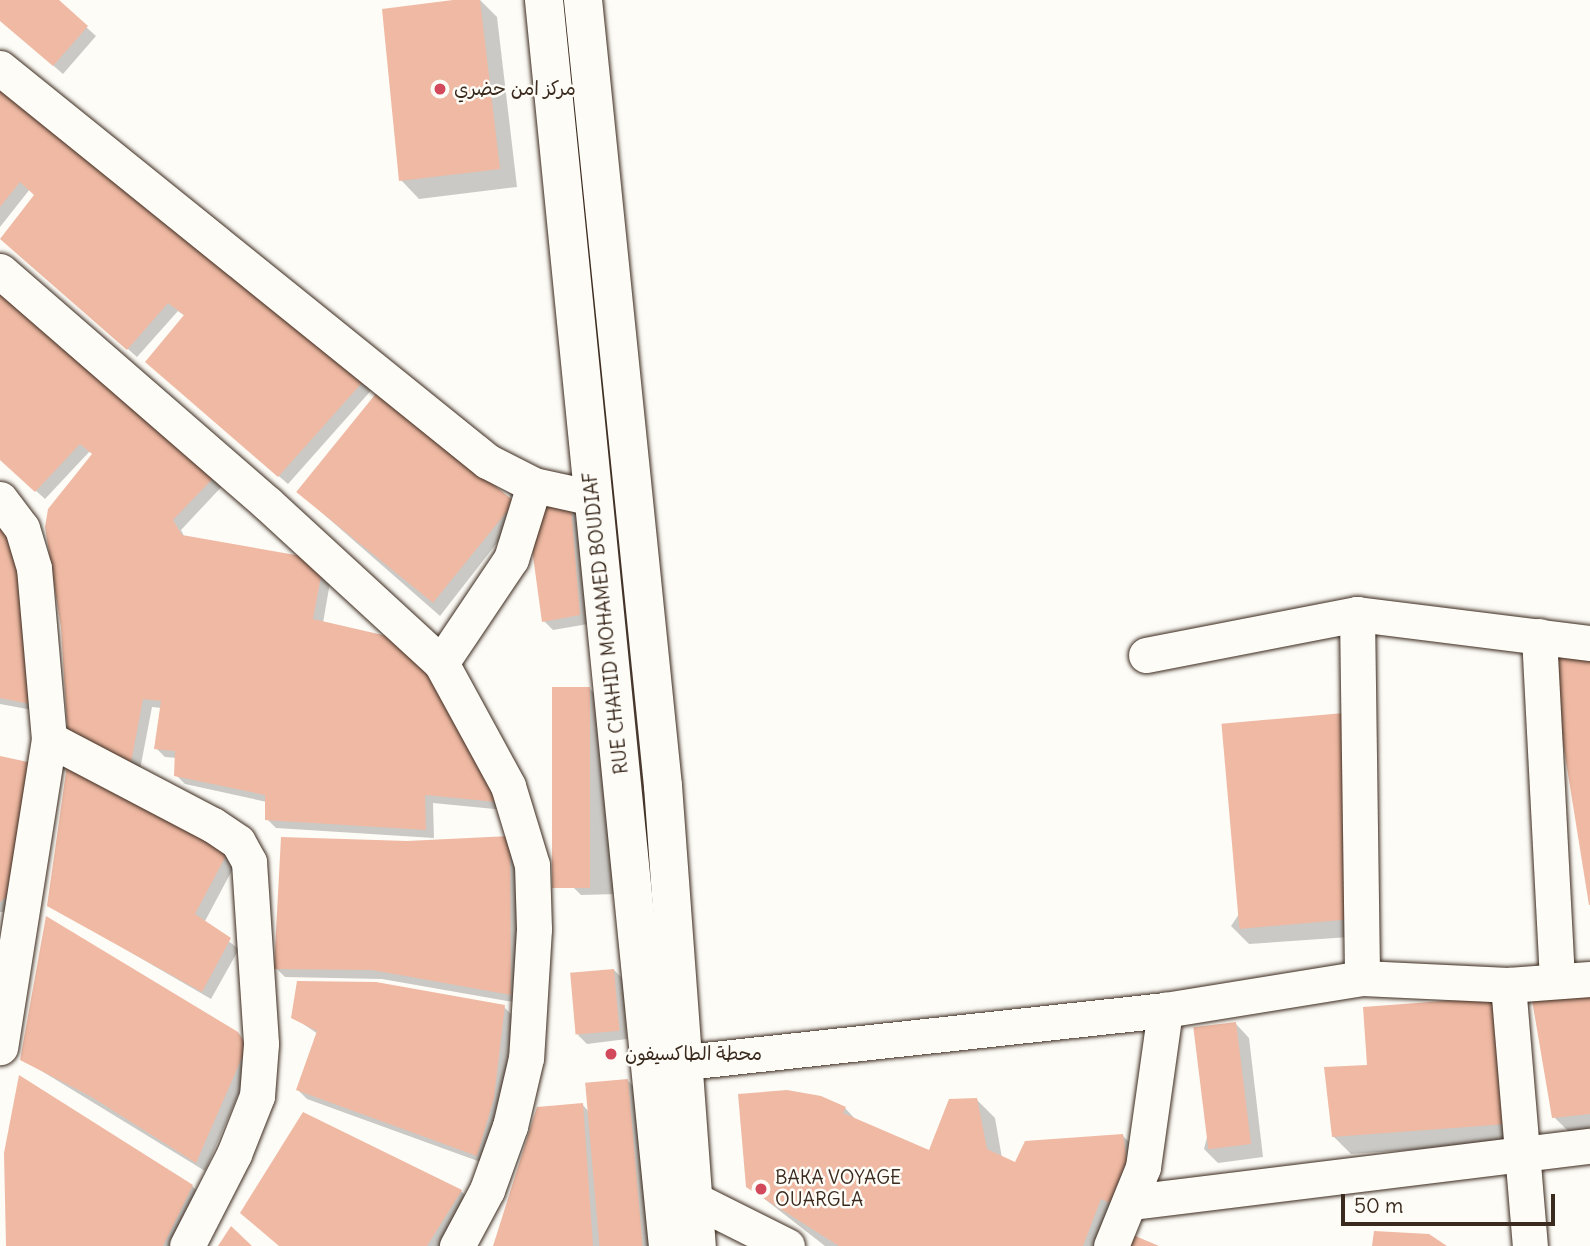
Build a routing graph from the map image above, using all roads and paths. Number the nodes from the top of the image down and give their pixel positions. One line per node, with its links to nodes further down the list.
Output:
1 (544, 0): 6 (main road, RUE CHAHID MOHAMED BOUDIAF)
2 (583, 0): 20 (main road, RUE CHAHID MOHAMED BOUDIAF)
3 (0, 68): 5 (street)
4 (0, 271): 12 (street)
5 (534, 485): 6 (street); 12 (street)
6 (593, 498): 27 (main road, RUE CHAHID MOHAMED BOUDIAF)
7 (0, 499): 13 (street)
8 (1357, 614): 9 (street); 11 (street); 15 (street)
9 (1539, 636): 10 (street); 16 (street)
10 (1590, 643)
11 (1146, 655)
12 (441, 663): 26 (street)
13 (49, 739): 14 (street); 25 (street)
14 (7, 946): 19 (street)
15 (1362, 978): 17 (street); 18 (street)
16 (1574, 980): 17 (street)
17 (1508, 985): 22 (street)
18 (1165, 1010): 20 (street); 24 (street)
19 (0, 1046)
20 (686, 1062): 23 (main road, RUE CHAHID MOHAMED BOUDIAF)
21 (1590, 1146): 22 (street)
22 (1526, 1155): 24 (street); 31 (street)
23 (695, 1200): 28 (main road, RUE CHAHID MOHAMED BOUDIAF); 29 (street)
24 (1132, 1202): 30 (street)
25 (187, 1246)
26 (457, 1246)
27 (667, 1246)
28 (698, 1246)
29 (787, 1246)
30 (1111, 1246)
31 (1530, 1246)

